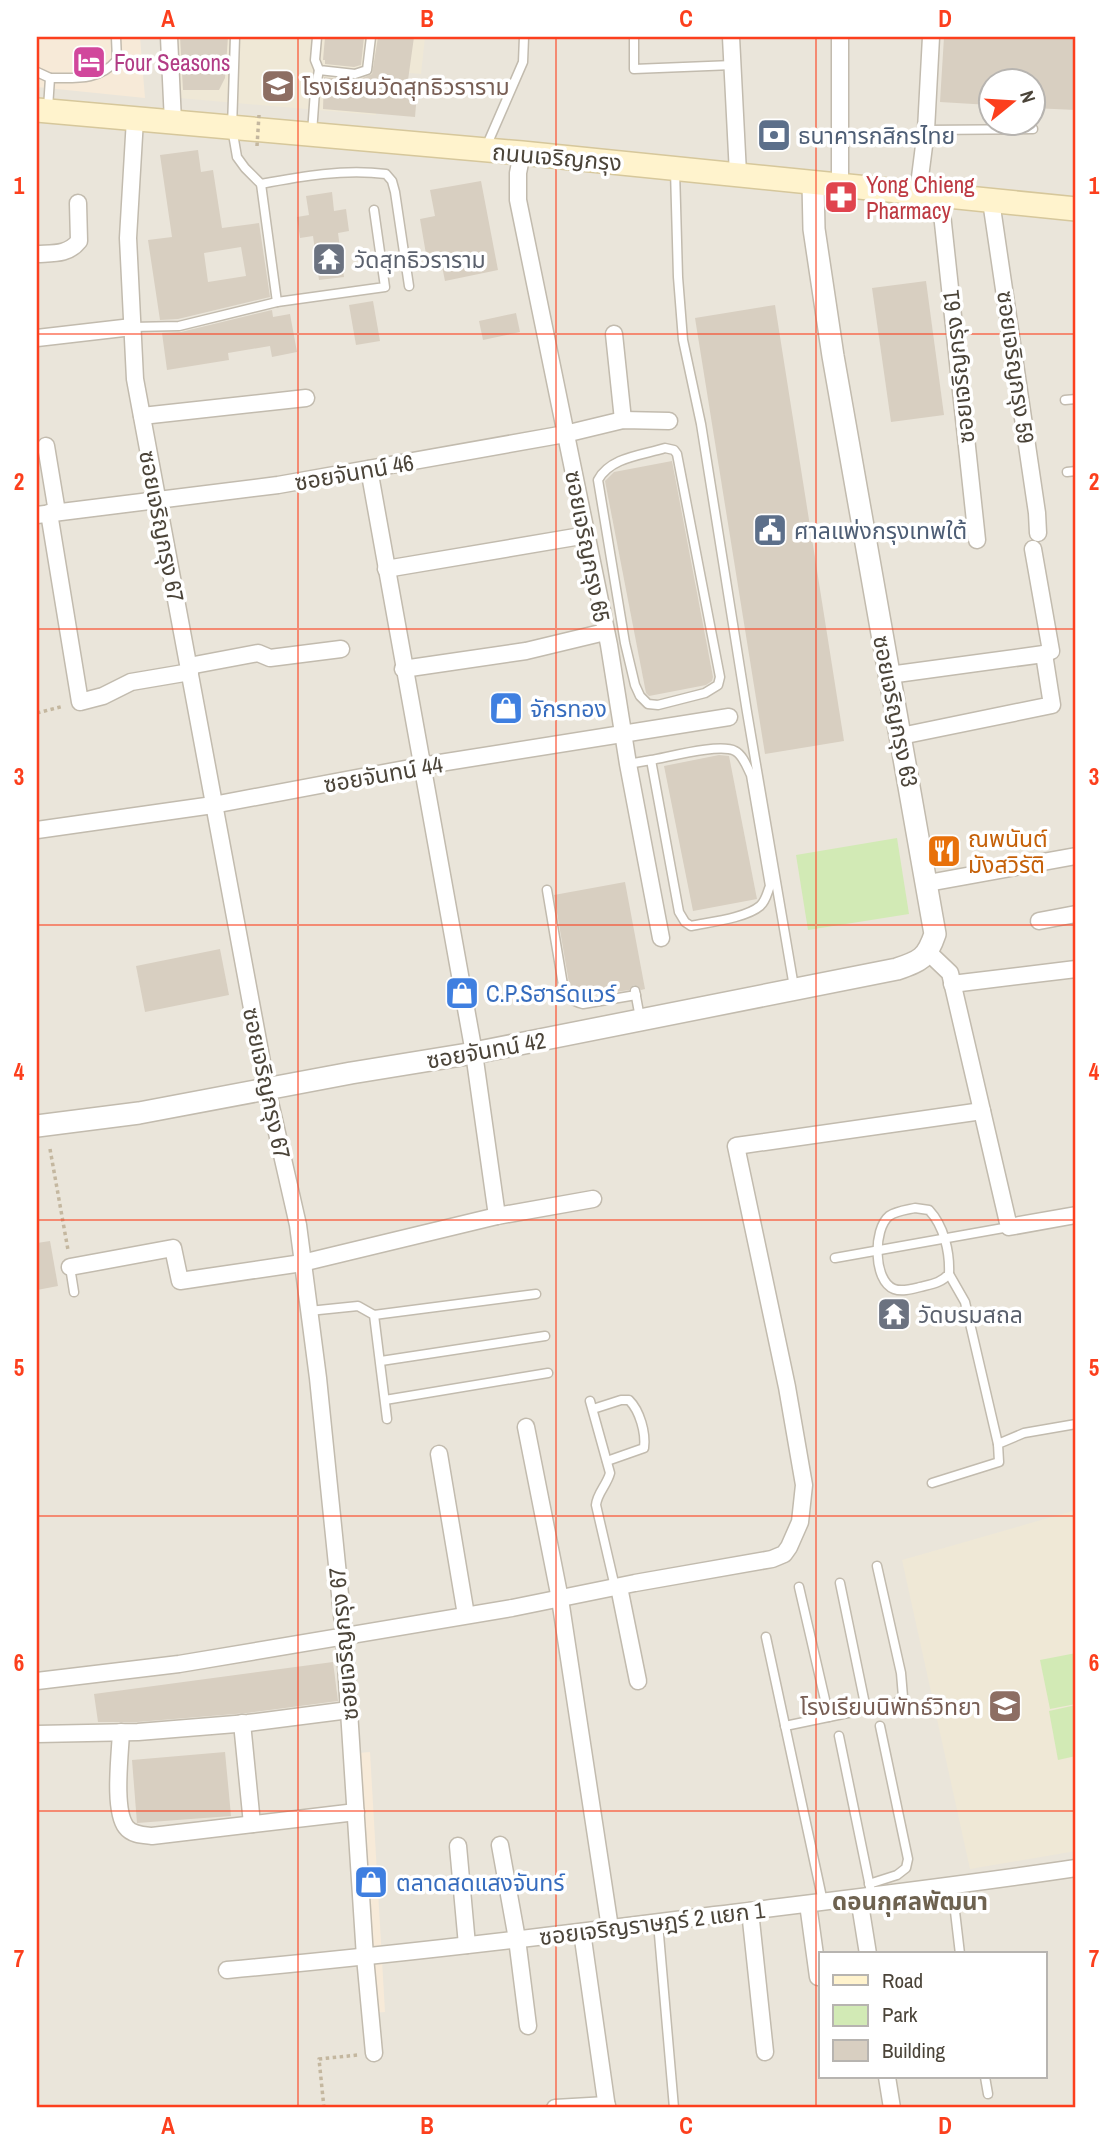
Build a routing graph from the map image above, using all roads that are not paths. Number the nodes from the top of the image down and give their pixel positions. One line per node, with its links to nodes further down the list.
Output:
1 (116, 37): 14 (lane)
2 (169, 37): 17 (street)
3 (235, 37): 18 (lane)
4 (317, 37): 12 (lane)
5 (371, 37): 12 (lane)
6 (524, 37): 22 (lane)
7 (634, 37): 11 (lane)
8 (731, 37): 11 (street)
9 (840, 37): 28 (street)
10 (931, 37): 19 (street, ซอยเจริญกรุง 61)
11 (733, 65): 25 (street)
12 (319, 70): 21 (lane)
13 (37, 72): 14 (lane)
14 (50, 78): 15 (lane)
15 (42, 111): 16 (main road, ถนนเจริญกรุง)
16 (135, 119): 17 (main road, ถนนเจริญกรุง); 37 (street, ซอยเจริญกรุง 67)
17 (173, 122): 18 (main road, ถนนเจริญกรุง)
18 (232, 128): 21 (main road, ถนนเจริญกรุง); 27 (lane)
19 (926, 130): 20 (lane); 29 (street, ซอยเจริญกรุง 61)
20 (976, 130)
21 (312, 135): 22 (main road, ถนนเจริญกรุง)
22 (485, 150): 23 (main road, ถนนเจริญกรุง)
23 (522, 153): 24 (main road, ถนนเจริญกรุง); 46 (street, ซอยเจริญกรุง 65)
24 (675, 169): 25 (main road, ถนนเจริญกรุง); 77 (lane)
25 (738, 174): 26 (main road, ถนนเจริญกรุง)
26 (813, 183): 28 (main road, ถนนเจริญกรุง); 59 (street, ซอยเจริญกรุง 63)
27 (261, 184): 35 (lane); 36 (lane)
28 (840, 185): 29 (main road, ถนนเจริญกรุง)
29 (929, 194): 30 (main road, ถนนเจริญกรุง); 52 (street, ซอยเจริญกรุง 61)
30 (991, 201): 32 (main road, ถนนเจริญกรุง); 56 (street, ซอยเจริญกรุง 59)
31 (78, 203): 34 (street)
32 (1076, 209)
33 (374, 210): 36 (lane)
34 (37, 254)
35 (409, 286)
36 (277, 302): 37 (lane)
37 (132, 327): 39 (street); 43 (street, ซอยเจริญกรุง 67)
38 (614, 334): 44 (street)
39 (37, 338)
40 (306, 398): 43 (street)
41 (1076, 399): 42 (lane)
42 (1065, 400)
43 (142, 416): 49 (street, ซอยเจริญกรุง 67)
44 (623, 421): 45 (street, ซอยจันทน์ 46); 46 (street, ซอยจันทน์ 46)
45 (669, 421)
46 (565, 434): 48 (street, ซอยจันทน์ 46); 51 (street, ซอยเจริญกรุง 65)
47 (46, 446): 50 (street)
48 (369, 469): 49 (street, ซอยจันทน์ 46); 53 (street)
49 (157, 501): 50 (street, ซอยจันทน์ 46); 57 (street, ซอยเจริญกรุง 67)
50 (48, 514): 57 (street)
51 (587, 535): 53 (street); 54 (street, ซอยเจริญกรุง 65)
52 (977, 540)
53 (386, 569): 58 (street)
54 (613, 640): 54 (lane); 58 (street); 61 (street, ซอยเจริญกรุง 65)
55 (341, 649): 57 (street)
56 (1044, 654): 59 (street); 62 (street)
57 (189, 669): 66 (street, ซอยเจริญกรุง 67)
58 (403, 669): 65 (street)
59 (888, 675): 62 (street, ซอยเจริญกรุง 63)
60 (729, 717): 61 (street, ซอยจันทน์ 44)
61 (624, 735): 64 (street, ซอยเจริญกรุง 65); 65 (street, ซอยจันทน์ 44)
62 (901, 736): 69 (street, ซอยเจริญกรุง 63)
63 (651, 760): 63 (lane); 64 (lane)
64 (628, 764): 73 (street, ซอยเจริญกรุง 65)
65 (421, 766): 66 (street, ซอยจันทน์ 44); 79 (street)
66 (213, 805): 67 (street, ซอยจันทน์ 44); 80 (street, ซอยเจริญกรุง 67)
67 (37, 830)
68 (1076, 856): 69 (street)
69 (928, 883): 74 (street, ซอยเจริญกรุง 63)
70 (547, 890): 78 (lane)
71 (1076, 914): 72 (street)
72 (1039, 921)
73 (661, 938)
74 (929, 953): 76 (street); 77 (street, ซอยจันทน์ 42)
75 (1076, 969): 76 (street)
76 (952, 984): 81 (street)
77 (795, 990): 78 (street, ซอยจันทน์ 42)
78 (641, 1021): 79 (street, ซอยจันทน์ 42)
79 (474, 1053): 80 (street, ซอยจันทน์ 42); 84 (street)
80 (267, 1089): 82 (street, ซอยจันทน์ 42); 90 (street, ซอยเจริญกรุง 67)
81 (982, 1111): 86 (street); 110 (street)
82 (37, 1126)
83 (593, 1199): 84 (street)
84 (497, 1216): 90 (street)
85 (1076, 1216): 86 (street)
86 (1009, 1227): 87 (lane)
87 (945, 1238): 88 (lane); 88 (lane); 92 (lane)
88 (877, 1251): 89 (lane); 92 (lane)
89 (835, 1258)
90 (302, 1263): 91 (street); 95 (street, ซอยเจริญกรุง 67)
91 (71, 1267): 93 (lane)
92 (949, 1273): 104 (lane)
93 (74, 1292)
94 (536, 1294): 96 (lane)
95 (309, 1311): 96 (lane); 114 (street, ซอยเจริญกรุง 67)
96 (374, 1315): 98 (lane)
97 (545, 1336): 98 (lane)
98 (381, 1361): 100 (lane)
99 (548, 1373): 100 (lane)
100 (385, 1400): 101 (lane)
101 (387, 1419)
102 (1076, 1424): 104 (lane)
103 (526, 1427): 112 (street)
104 (998, 1444): 107 (lane)
105 (439, 1454): 113 (street)
106 (607, 1461): 106 (lane); 110 (lane)
107 (932, 1483)
108 (877, 1566): 118 (lane)
109 (839, 1583): 118 (lane)
110 (617, 1587): 112 (street); 117 (street)
111 (799, 1587): 120 (lane)
112 (561, 1599): 113 (street); 137 (street)
113 (466, 1615): 114 (street)
114 (344, 1634): 116 (street); 119 (street, ซอยเจริญกรุง 67)
115 (766, 1637): 122 (lane)
116 (37, 1681)
117 (638, 1681)
118 (866, 1709): 120 (lane)
119 (349, 1710): 121 (street); 127 (street, ซอยเจริญกรุง 67)
120 (829, 1717): 122 (lane)
121 (242, 1723): 124 (street); 128 (street)
122 (785, 1726): 134 (lane)
123 (880, 1726): 133 (lane)
124 (121, 1732): 125 (street); 128 (street)
125 (37, 1734)
126 (839, 1736): 133 (lane)
127 (356, 1812): 128 (street); 143 (street, ซอยเจริญกรุง 67)
128 (252, 1824)
129 (500, 1845): 139 (street)
130 (458, 1846): 140 (street)
131 (1076, 1868): 132 (street, ซอยเจริญราษฎร์ 2 แยก 1)
132 (952, 1886): 133 (street, ซอยเจริญราษฎร์ 2 แยก 1); 142 (lane)
133 (867, 1893): 134 (street, ซอยเจริญราษฎร์ 2 แยก 1); 141 (street)
134 (816, 1903): 135 (street, ซอยเจริญราษฎร์ 2 แยก 1); 145 (street)
135 (750, 1911): 136 (street, ซอยเจริญราษฎร์ 2 แยก 1); 147 (street)
136 (658, 1923): 137 (street, ซอยเจริญราษฎร์ 2 แยก 1); 154 (lane)
137 (610, 1928): 138 (street, ซอยเจริญราษฎร์ 2 แยก 1)
138 (582, 1932): 139 (street, ซอยเจริญราษฎร์ 2 แยก 1); 152 (street)
139 (517, 1939): 140 (street, ซอยเจริญราษฎร์ 2 แยก 1); 146 (street)
140 (467, 1945): 143 (street, ซอยเจริญราษฎร์ 2 แยก 1)
141 (868, 1952)
142 (960, 1952)
143 (365, 1957): 144 (street, ซอยเจริญราษฎร์ 2 แยก 1); 148 (street, ซอยเจริญกรุง 67)
144 (226, 1970)
145 (818, 1977)
146 (528, 2026)
147 (765, 2052)
148 (374, 2053)
149 (887, 2078): 155 (street)
150 (985, 2078): 151 (lane)
151 (988, 2094)
152 (607, 2107): 153 (street)
153 (555, 2108)
154 (674, 2108)
155 (891, 2108)

